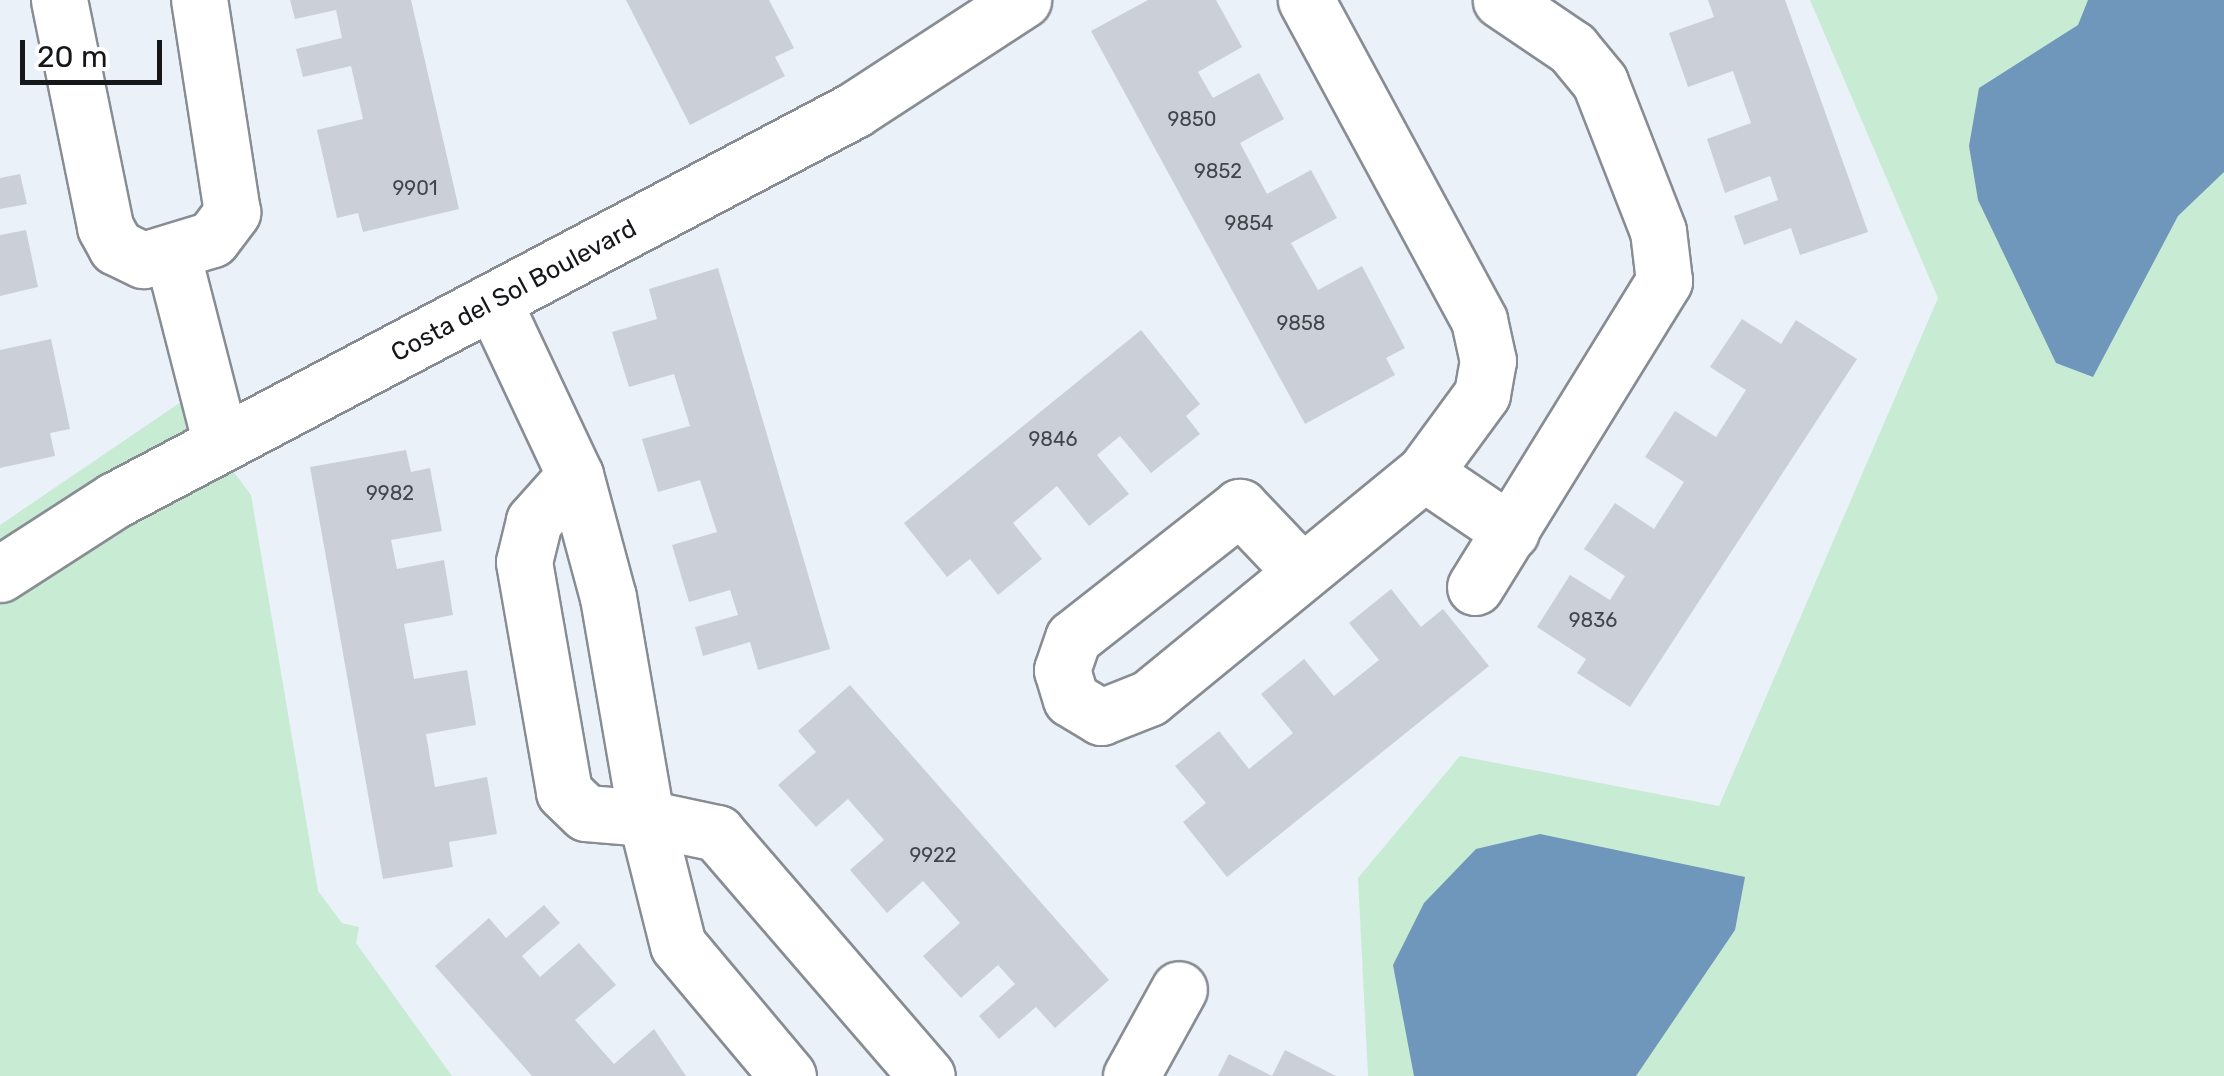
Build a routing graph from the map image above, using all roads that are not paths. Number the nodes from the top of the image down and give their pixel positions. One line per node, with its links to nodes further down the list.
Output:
1 (59, 0): 6 (street)
2 (200, 0): 6 (street)
3 (1023, 0): 7 (street, Costa del Sol Boulevard)
4 (1306, 0): 9 (street)
5 (1501, 0): 11 (street)
6 (172, 253): 8 (street)
7 (494, 300): 8 (street, Costa del Sol Boulevard); 10 (street)
8 (221, 444): 13 (street, Costa del Sol Boulevard)
9 (1424, 474): 11 (street); 12 (street)
10 (576, 475): 15 (street); 15 (street)
11 (1512, 532): 14 (street)
12 (1299, 570)
13 (0, 574)
14 (1474, 587)
15 (646, 818): 17 (street); 18 (street)
16 (1179, 989): 19 (street)
17 (788, 1076)
18 (927, 1076)
19 (1131, 1076)

